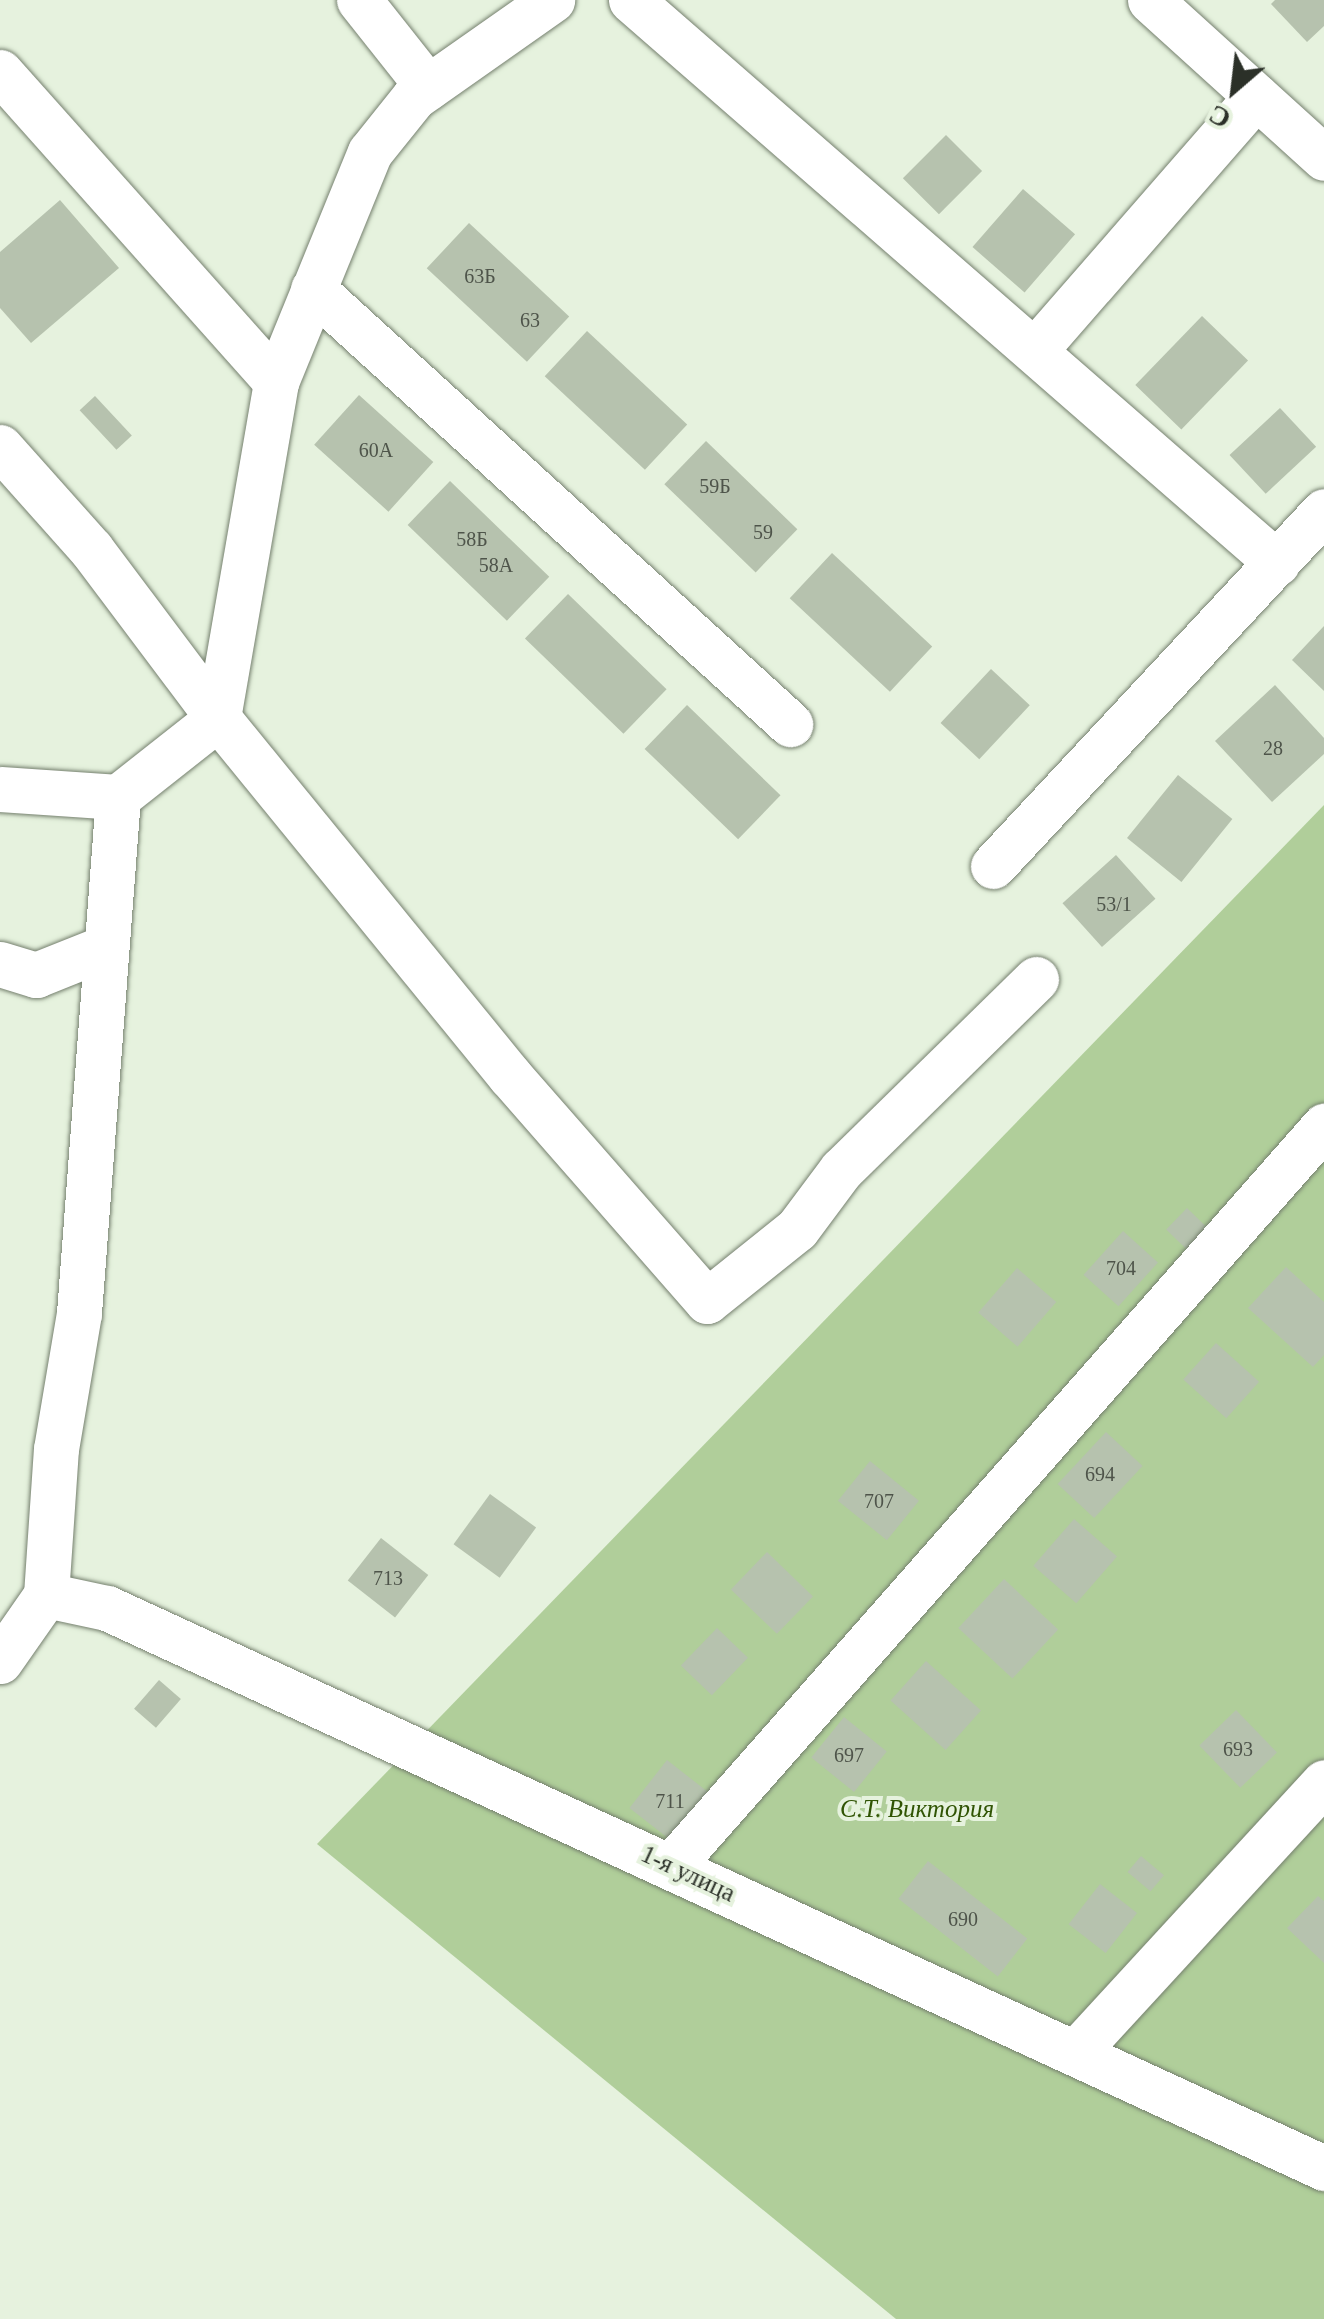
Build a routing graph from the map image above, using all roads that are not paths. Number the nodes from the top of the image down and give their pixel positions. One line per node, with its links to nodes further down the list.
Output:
1 (359, 0): 6 (street)
2 (552, 0): 6 (street)
3 (631, 0): 10 (street)
4 (1150, 0): 7 (street)
5 (0, 72): 11 (street)
6 (428, 87): 9 (street)
7 (1256, 98): 8 (street); 10 (street)
8 (1324, 158)
9 (314, 290): 11 (street); 16 (street)
10 (1036, 349): 14 (street)
11 (276, 382): 15 (street)
12 (0, 447): 15 (street)
13 (1324, 511): 14 (street)
14 (1277, 562): 19 (street)
15 (218, 718): 18 (street); 22 (street)
16 (790, 724)
17 (0, 789): 18 (street)
18 (118, 796): 20 (street)
19 (993, 866)
20 (106, 947): 21 (street); 24 (street)
21 (0, 964)
22 (1036, 979)
23 (1324, 1126): 27 (street)
24 (46, 1595): 25 (street); 27 (street, 1-я улица)
25 (0, 1661)
26 (1324, 1782): 28 (street)
27 (672, 1865): 28 (street, 1-я улица)
28 (1078, 2051): 29 (street, 1-я улица)
29 (1324, 2168)

